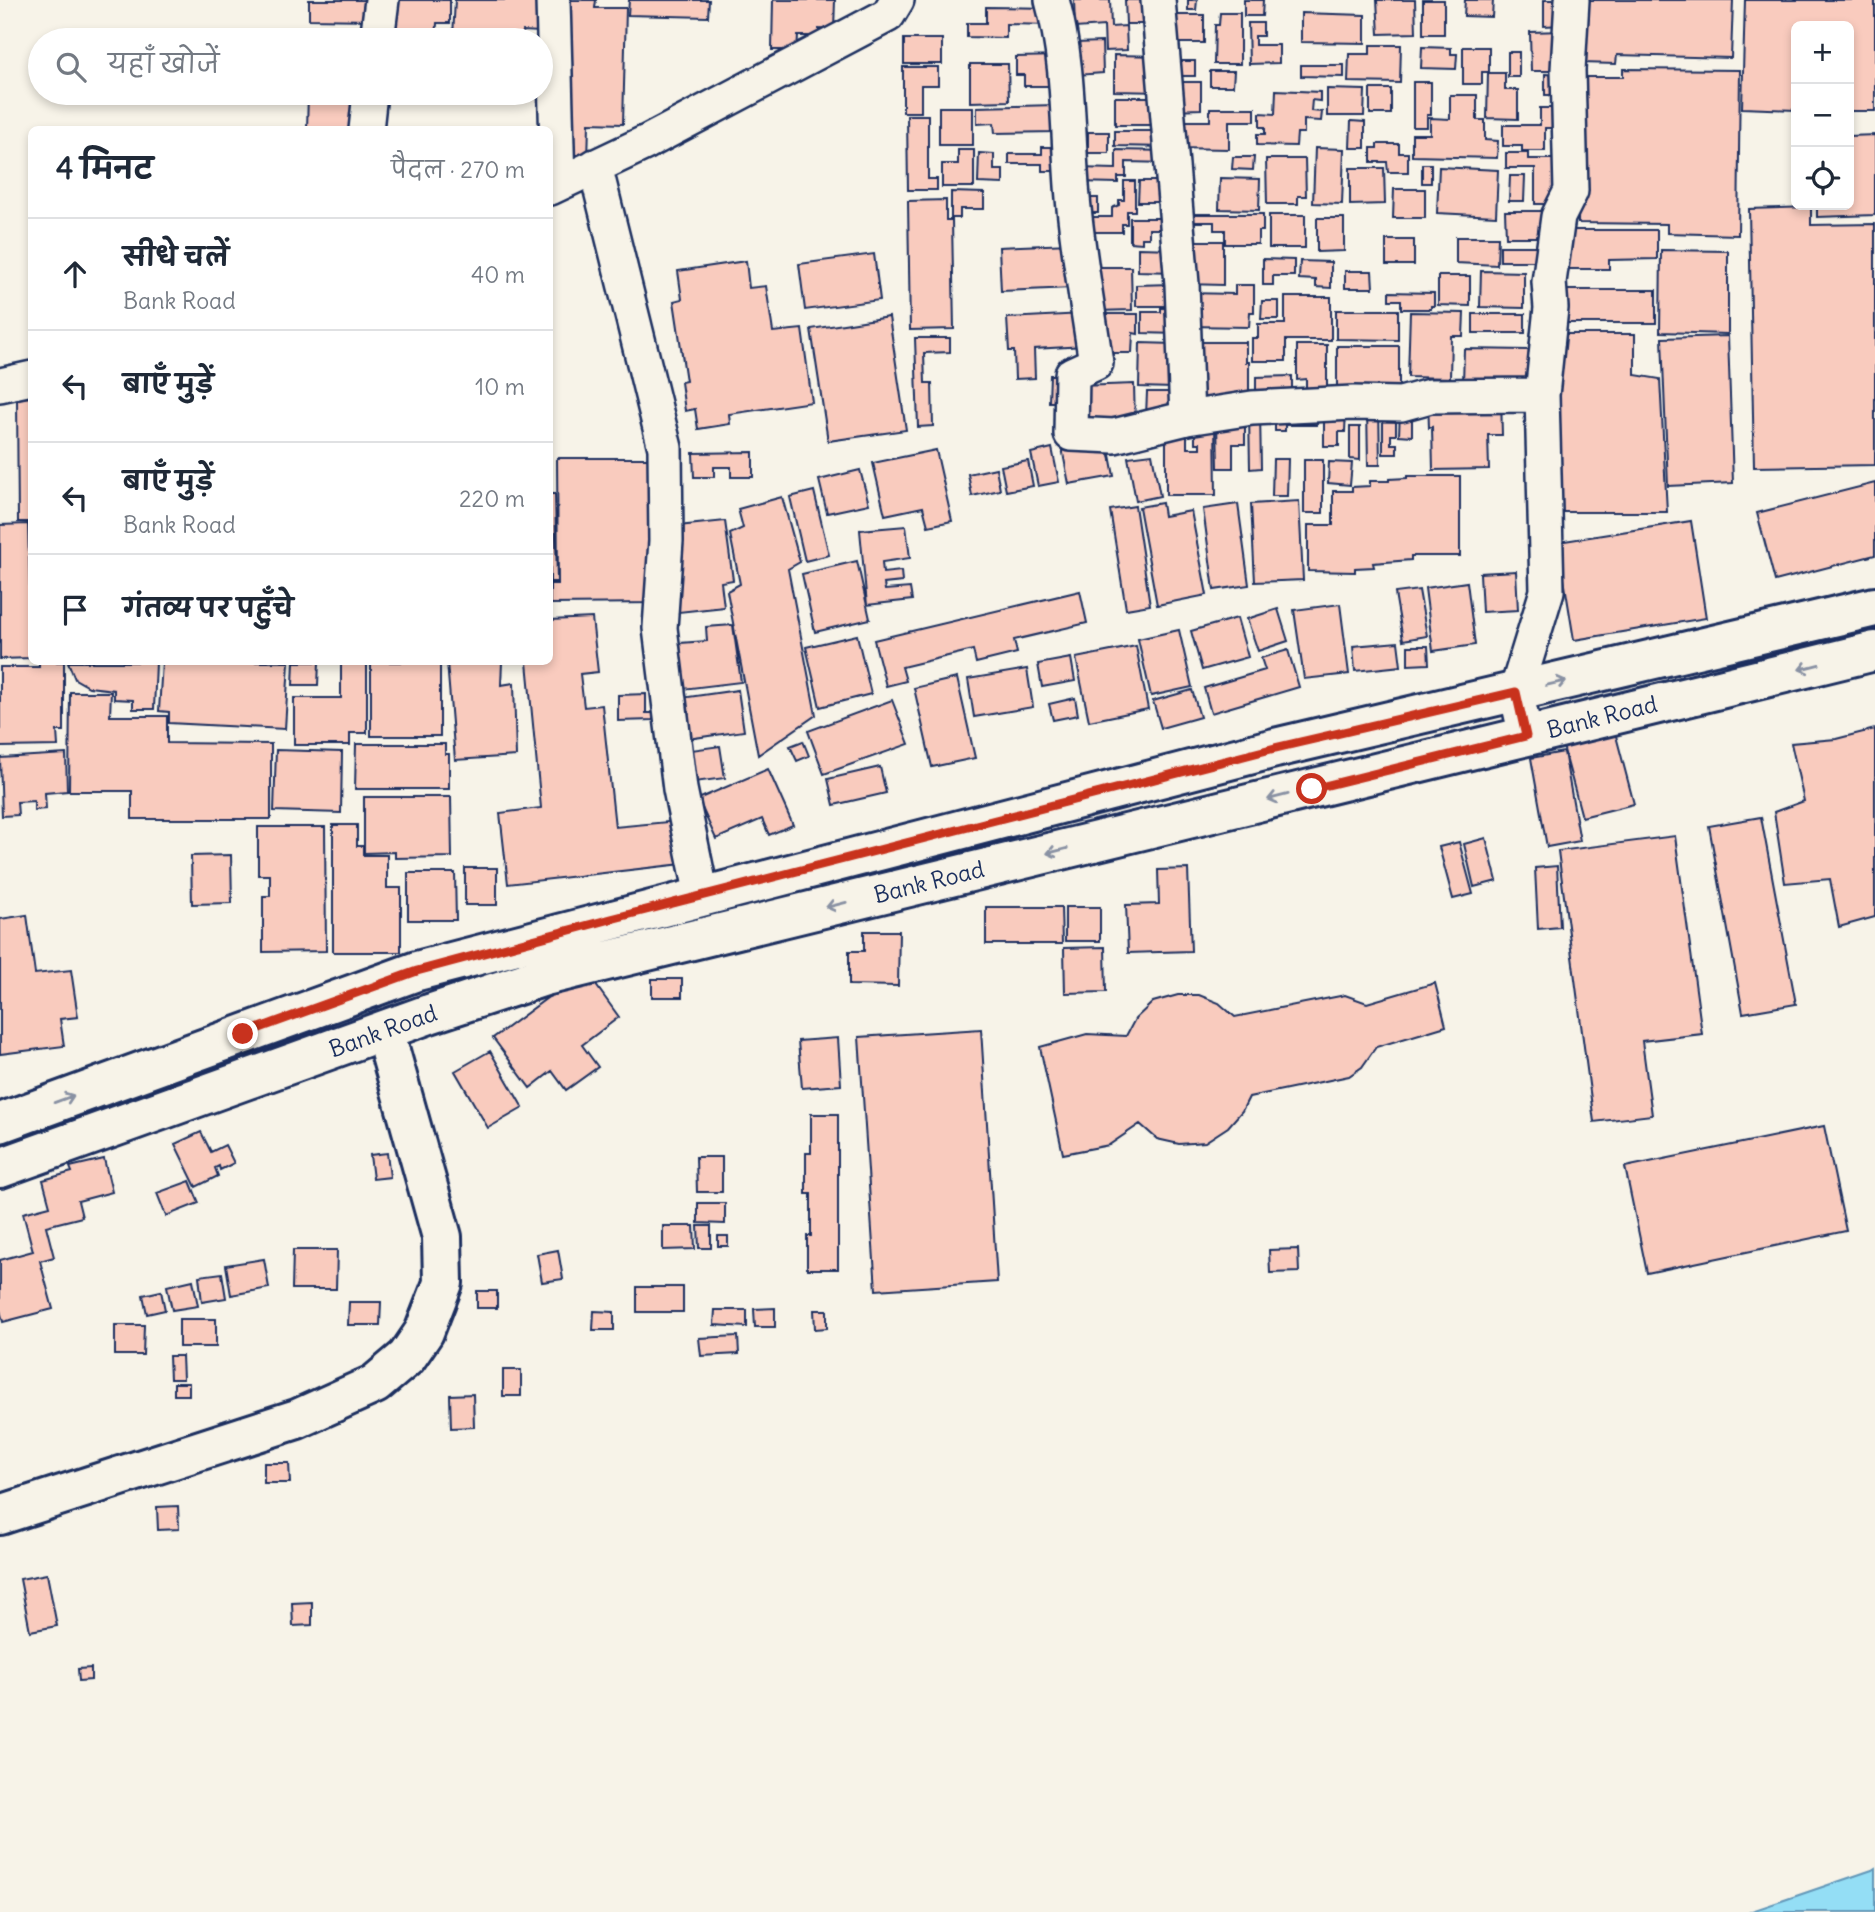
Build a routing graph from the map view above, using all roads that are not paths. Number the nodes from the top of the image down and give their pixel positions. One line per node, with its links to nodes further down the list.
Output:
1 (382, 0): 7 (street)
2 (553, 0): 11 (street)
3 (897, 0): 10 (street)
4 (1052, 0): 15 (street)
5 (1158, 0): 15 (street)
6 (1572, 0): 14 (street)
7 (378, 28)
8 (369, 105): 9 (street)
9 (366, 126)
10 (595, 166): 11 (street); 20 (street)
11 (554, 186)
12 (28, 379): 13 (street)
13 (0, 385)
14 (1542, 395): 15 (street); 18 (street)
15 (1187, 418)
16 (1875, 607): 18 (main road, Bank Road, one-way to 16)
17 (1875, 651): 19 (main road, Bank Road, one-way to 19)
18 (1516, 692): 19 (street); 20 (main road, Bank Road)
19 (1526, 736): 21 (main road, Bank Road, one-way to 21)
20 (702, 895): 22 (main road, Bank Road, one-way to 20)
21 (384, 1030): 23 (main road, Bank Road); 24 (main road)
22 (0, 1123)
23 (0, 1168)
24 (0, 1516)

